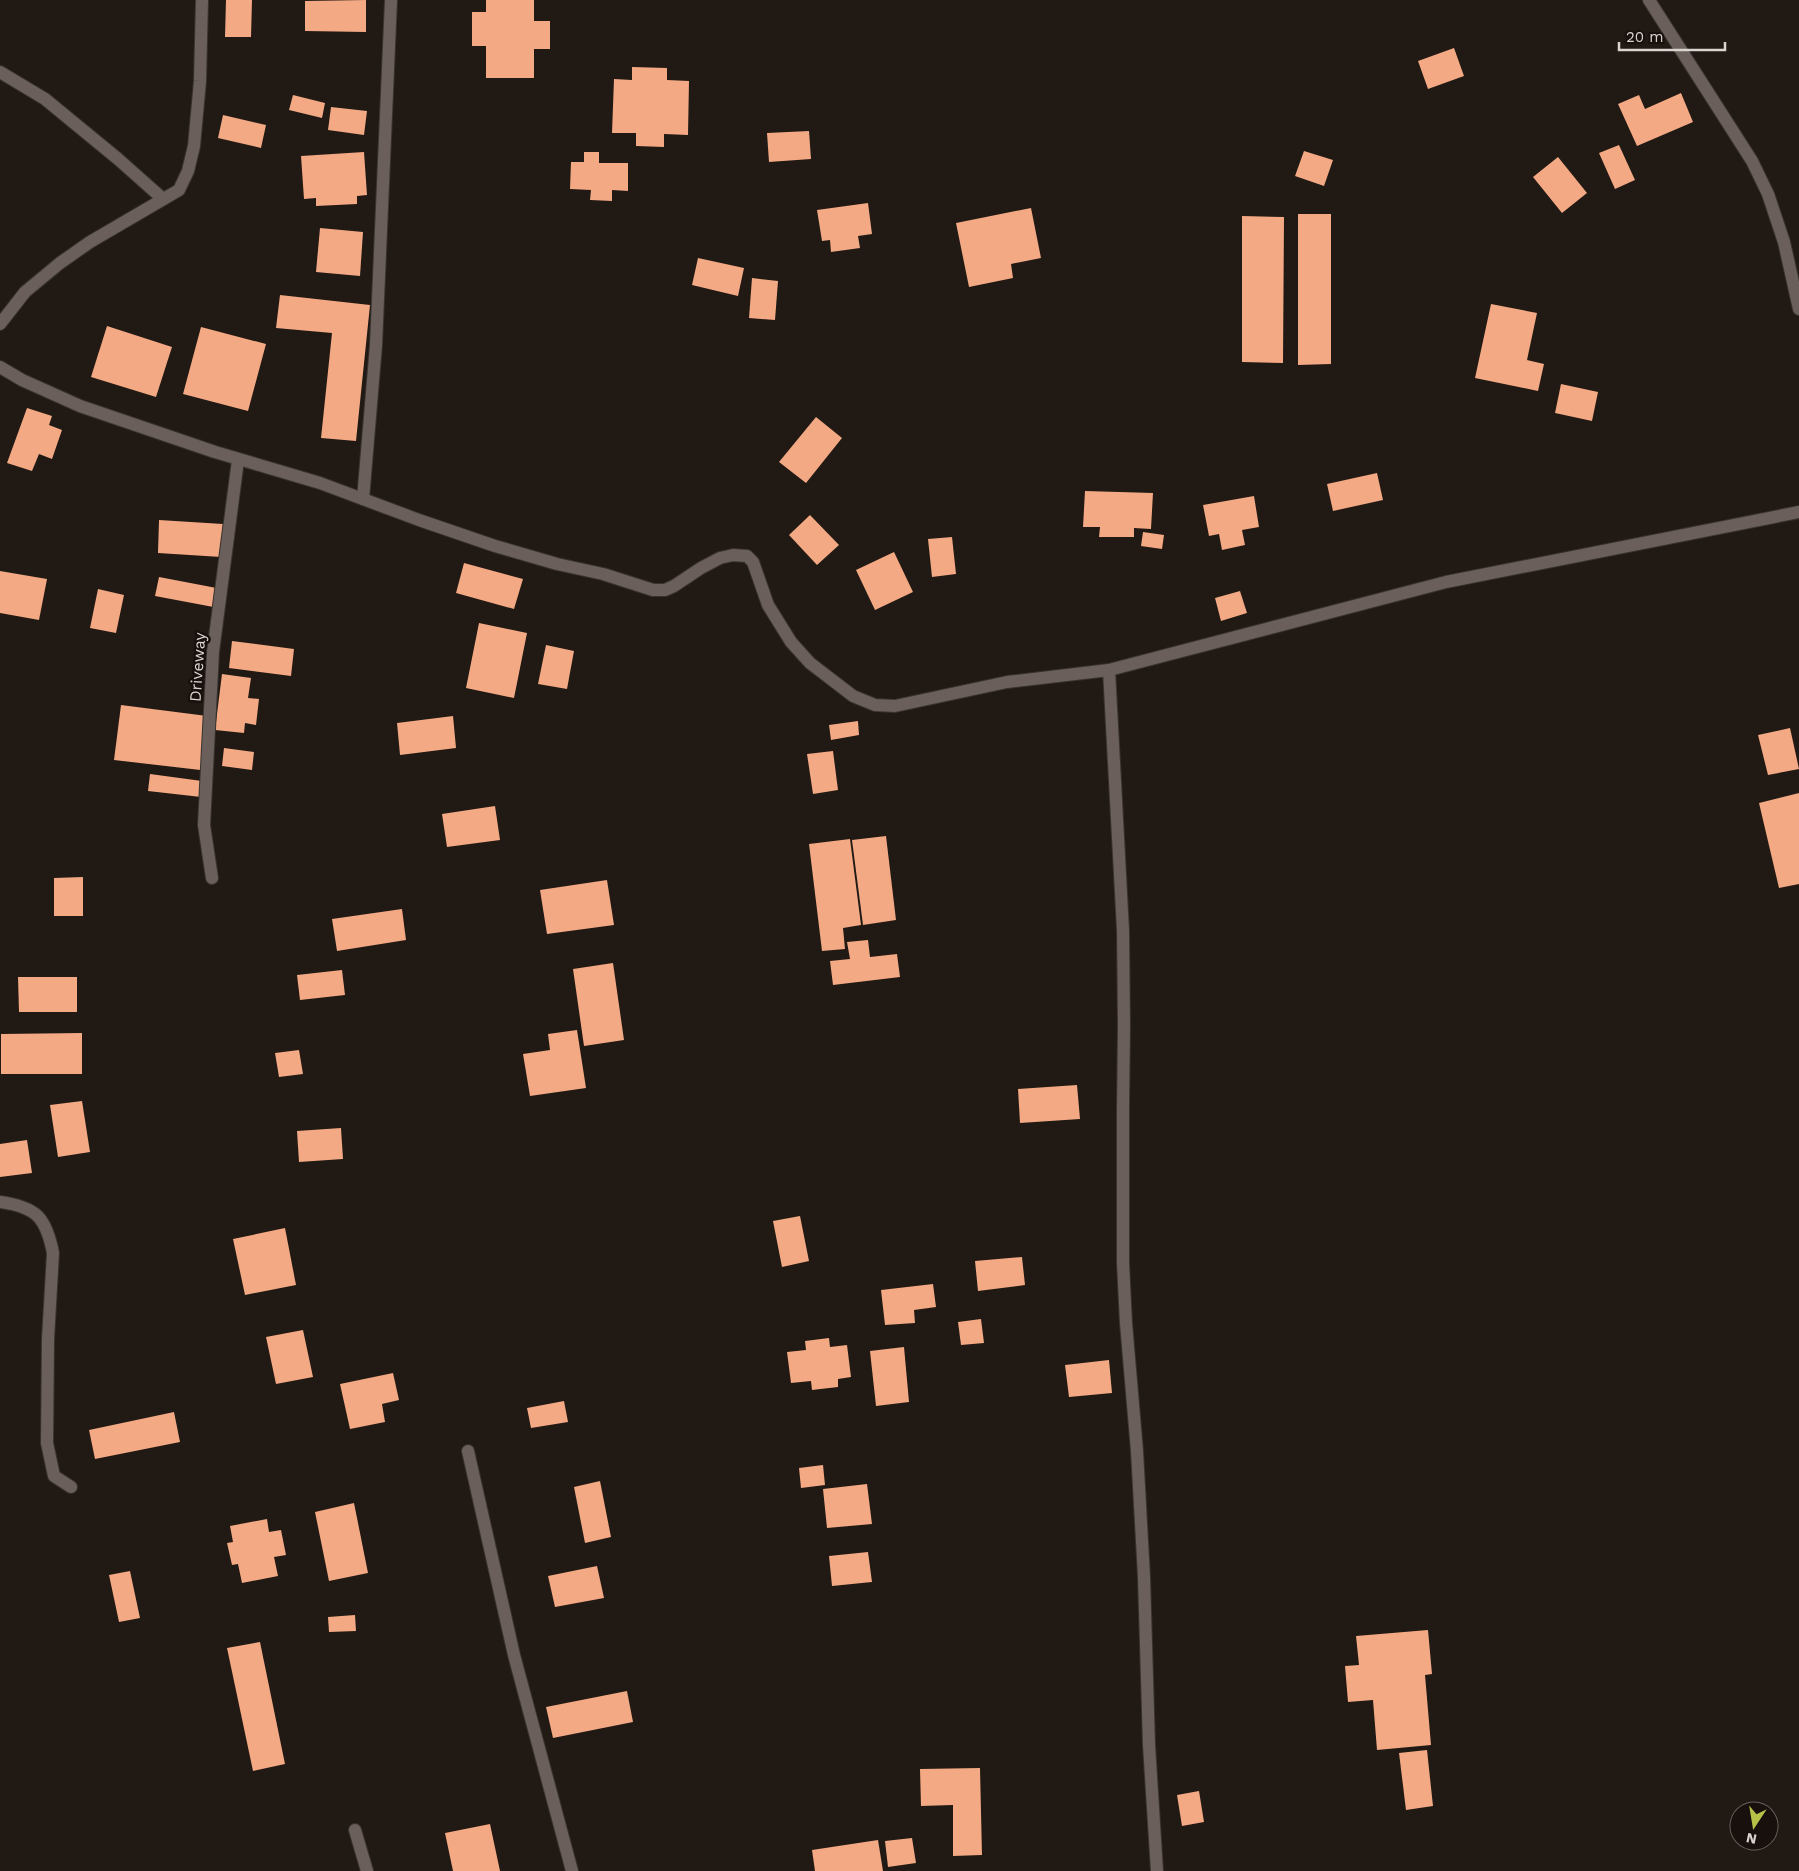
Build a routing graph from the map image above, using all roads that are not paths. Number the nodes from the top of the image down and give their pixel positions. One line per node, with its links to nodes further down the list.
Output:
1 (202, 0): 5 (street)
2 (390, 0): 10 (street)
3 (1649, 0): 6 (street)
4 (0, 72): 5 (street)
5 (162, 199): 7 (street)
6 (1799, 309)
7 (0, 324)
8 (0, 367): 9 (street)
9 (238, 460): 10 (street); 13 (street, Driveway)
10 (363, 499): 12 (street)
11 (1799, 512): 12 (street)
12 (1109, 670): 20 (street)
13 (212, 878)
14 (0, 1202): 16 (street)
15 (468, 1451): 19 (street)
16 (71, 1488)
17 (355, 1830): 18 (street)
18 (368, 1871)
19 (572, 1871)
20 (1157, 1871)

